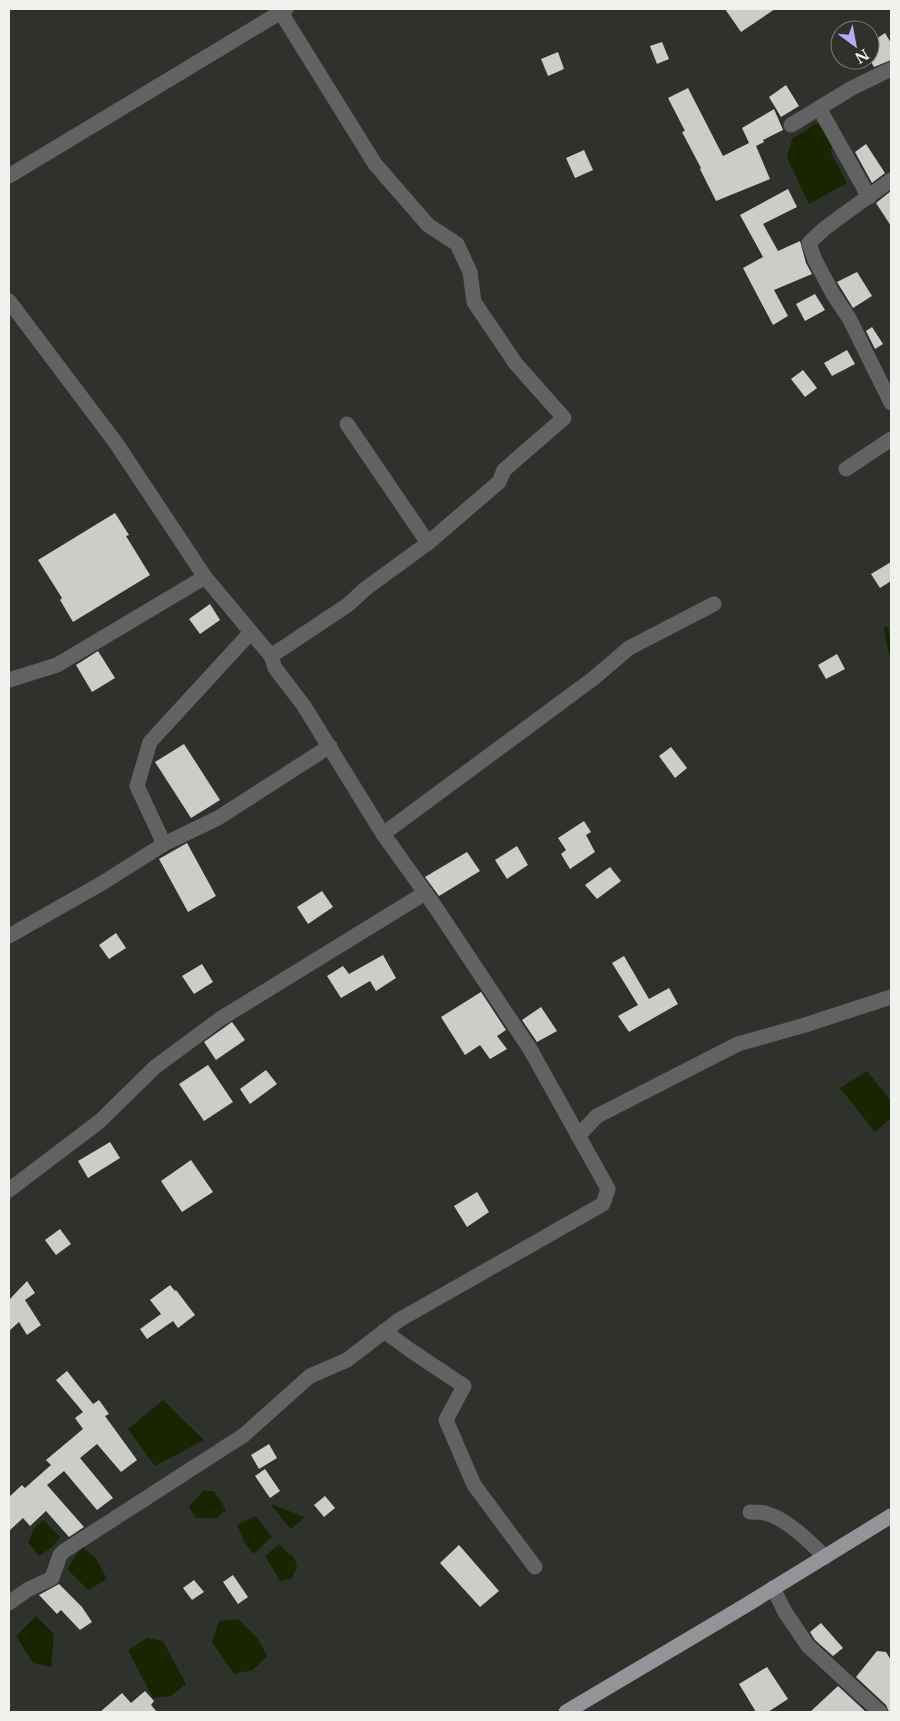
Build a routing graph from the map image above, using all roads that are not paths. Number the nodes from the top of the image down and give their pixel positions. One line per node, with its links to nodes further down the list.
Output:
1 (283, 10): 5 (street); 13 (street)
2 (891, 68): 3 (street)
3 (820, 108): 4 (street); 7 (street)
4 (790, 125)
5 (9, 176)
6 (891, 180): 7 (street)
7 (869, 197): 9 (street)
8 (9, 301): 14 (street)
9 (891, 403)
10 (347, 424): 13 (street)
11 (891, 439): 12 (street)
12 (846, 469)
13 (428, 543): 17 (street)
14 (205, 577): 16 (street); 18 (street)
15 (714, 604): 20 (street)
16 (251, 632): 17 (street); 21 (street)
17 (271, 656): 19 (street)
18 (9, 680)
19 (330, 746): 20 (street); 21 (street)
20 (383, 834): 22 (street)
21 (164, 844): 23 (street)
22 (425, 893): 25 (street); 26 (street)
23 (9, 936)
24 (891, 997): 25 (street)
25 (578, 1136): 27 (street)
26 (9, 1190)
27 (384, 1331): 31 (street); 33 (street)
28 (750, 1512): 30 (street)
29 (891, 1516): 30 (main road)
30 (825, 1557): 32 (main road)
31 (535, 1567)
32 (773, 1588): 34 (main road); 35 (street)
33 (9, 1604)
34 (566, 1712)
35 (880, 1712)

